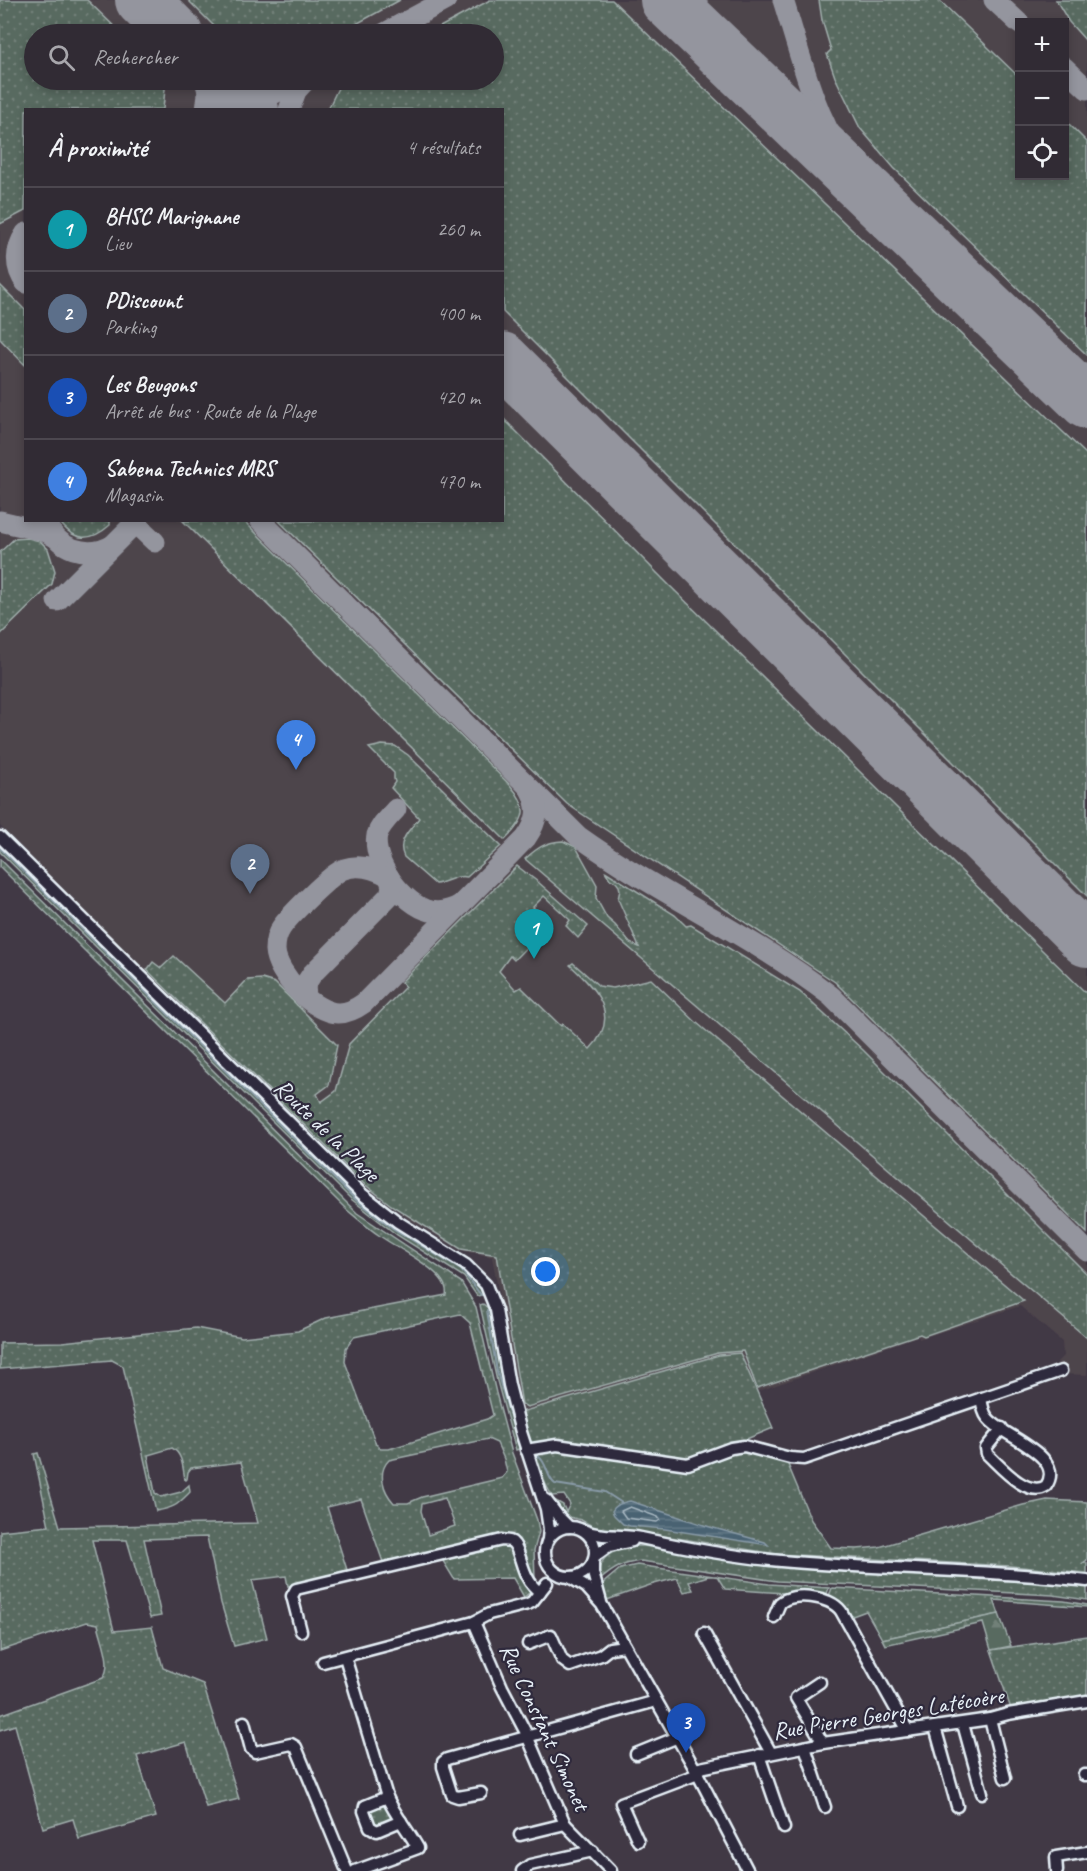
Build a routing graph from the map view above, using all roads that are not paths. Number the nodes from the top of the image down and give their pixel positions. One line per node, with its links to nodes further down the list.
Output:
1 (0, 837): 5 (street, Route de la Plage)
2 (1060, 1371): 3 (street)
3 (981, 1398): 4 (street); 5 (street)
4 (1002, 1428): 4 (street)
5 (526, 1450): 6 (street, Route de la Plage)
6 (542, 1492): 7 (street, Route de la Plage); 9 (street, Route de la Plage)
7 (569, 1527): 8 (street); 9 (street)
8 (583, 1530): 10 (street); 11 (street)
9 (548, 1539): 12 (street)
10 (650, 1540): 11 (street); 14 (street)
11 (594, 1559): 13 (street); 16 (street)
12 (550, 1568): 13 (street); 15 (street)
13 (566, 1577): 15 (street); 16 (street)
14 (1087, 1581)
15 (544, 1588): 18 (street); 19 (street)
16 (602, 1605): 22 (street)
17 (774, 1617): 32 (street)
18 (474, 1622): 23 (street); 33 (street, Rue Constant Simonet)
19 (301, 1631)
20 (704, 1633): 37 (street)
21 (528, 1644): 22 (street)
22 (625, 1646): 26 (street)
23 (345, 1657): 24 (street); 44 (street)
24 (323, 1662)
25 (820, 1682): 35 (street)
26 (656, 1701): 33 (street); 34 (street)
27 (1087, 1701): 28 (street, Rue Pierre Georges Latécoère)
28 (990, 1719): 30 (street, Rue Pierre Georges Latécoère); 41 (street)
29 (244, 1722): 54 (street)
30 (963, 1724): 31 (street, Rue Pierre Georges Latécoère); 43 (street)
31 (935, 1728): 32 (street, Rue Pierre Georges Latécoère); 45 (street)
32 (908, 1731): 35 (street, Rue Pierre Georges Latécoère)
33 (527, 1735): 42 (street); 48 (street, Rue Constant Simonet)
34 (678, 1737): 38 (street); 40 (street)
35 (823, 1743): 36 (street, Rue Pierre Georges Latécoère)
36 (805, 1746): 37 (street, Rue Pierre Georges Latécoère); 46 (street)
37 (771, 1753): 39 (street, Rue Pierre Georges Latécoère)
38 (636, 1754)
39 (759, 1755): 40 (street, Rue Pierre Georges Latécoère); 49 (street)
40 (697, 1771): 51 (street, Rue Pierre Georges Latécoère); 58 (street)
41 (1005, 1779)
42 (481, 1793)
43 (981, 1793)
44 (387, 1797): 47 (street); 47 (street)
45 (957, 1806)
46 (825, 1807)
47 (401, 1821): 55 (street)
48 (565, 1824): 50 (street); 52 (street, Rue Constant Simonet)
49 (784, 1828)
50 (520, 1835)
51 (638, 1840)
52 (593, 1851): 56 (street); 57 (street, Rue Constant Simonet)
53 (1087, 1852): 59 (street)
54 (346, 1871)
55 (355, 1871)
56 (522, 1871)
57 (611, 1871)
58 (748, 1871)
59 (1057, 1871)

